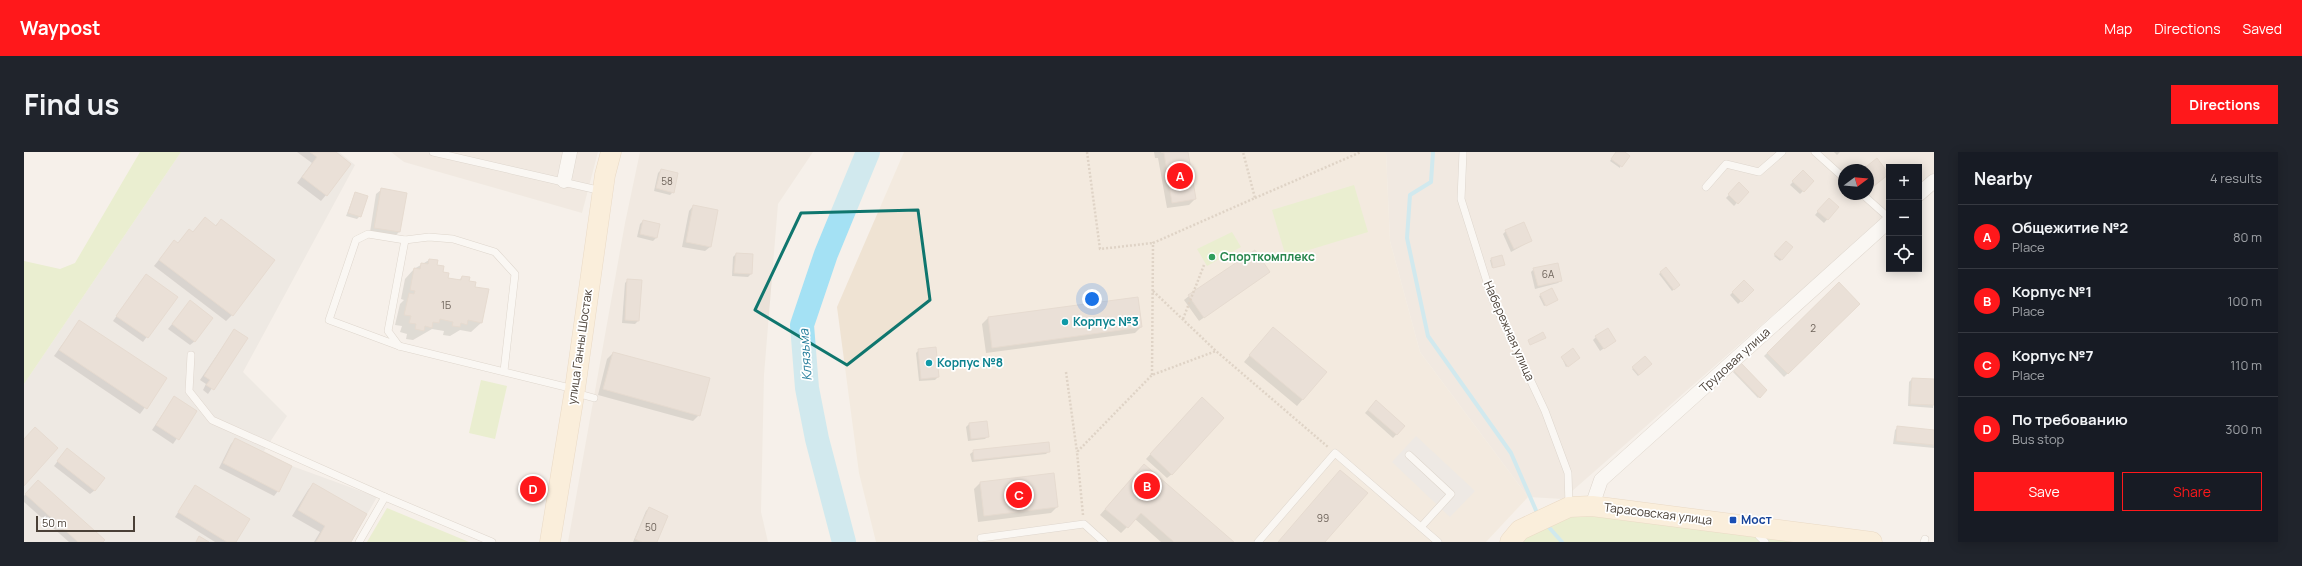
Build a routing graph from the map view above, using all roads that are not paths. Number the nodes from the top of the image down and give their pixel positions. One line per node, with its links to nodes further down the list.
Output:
1 (433, 152): 8 (lane)
2 (570, 152): 8 (street)
3 (611, 152): 11 (main road, улица Ганны Шостак)
4 (1463, 152): 25 (lane, Набережная улица)
5 (1782, 152): 10 (lane)
6 (1815, 152): 7 (lane)
7 (1838, 173)
8 (564, 181): 11 (lane)
9 (1934, 181): 12 (street)
10 (1706, 187)
11 (603, 191): 20 (main road, улица Ганны Шостак)
12 (1922, 191)
13 (1868, 200): 14 (lane)
14 (1886, 217)
15 (1886, 223): 24 (street, Трудовая улица)
16 (406, 240): 17 (lane); 17 (lane); 19 (lane)
17 (399, 346): 19 (lane)
18 (191, 355): 23 (lane)
19 (504, 371): 20 (lane)
20 (574, 391): 21 (lane); 31 (main road, улица Ганны Шостак)
21 (594, 398)
22 (1409, 455): 26 (lane)
23 (385, 497): 29 (lane); 30 (lane)
24 (1592, 506): 25 (main road, Тарасовская улица); 27 (main road, Тарасовская улица)
25 (1538, 523)
26 (1421, 528): 33 (lane); 34 (lane)
27 (1762, 535): 35 (main road, Тарасовская улица)
28 (981, 538): 32 (lane)
29 (359, 542)
30 (492, 542)
31 (550, 542)
32 (1104, 542)
33 (1258, 542)
34 (1438, 542)
35 (1872, 542)

